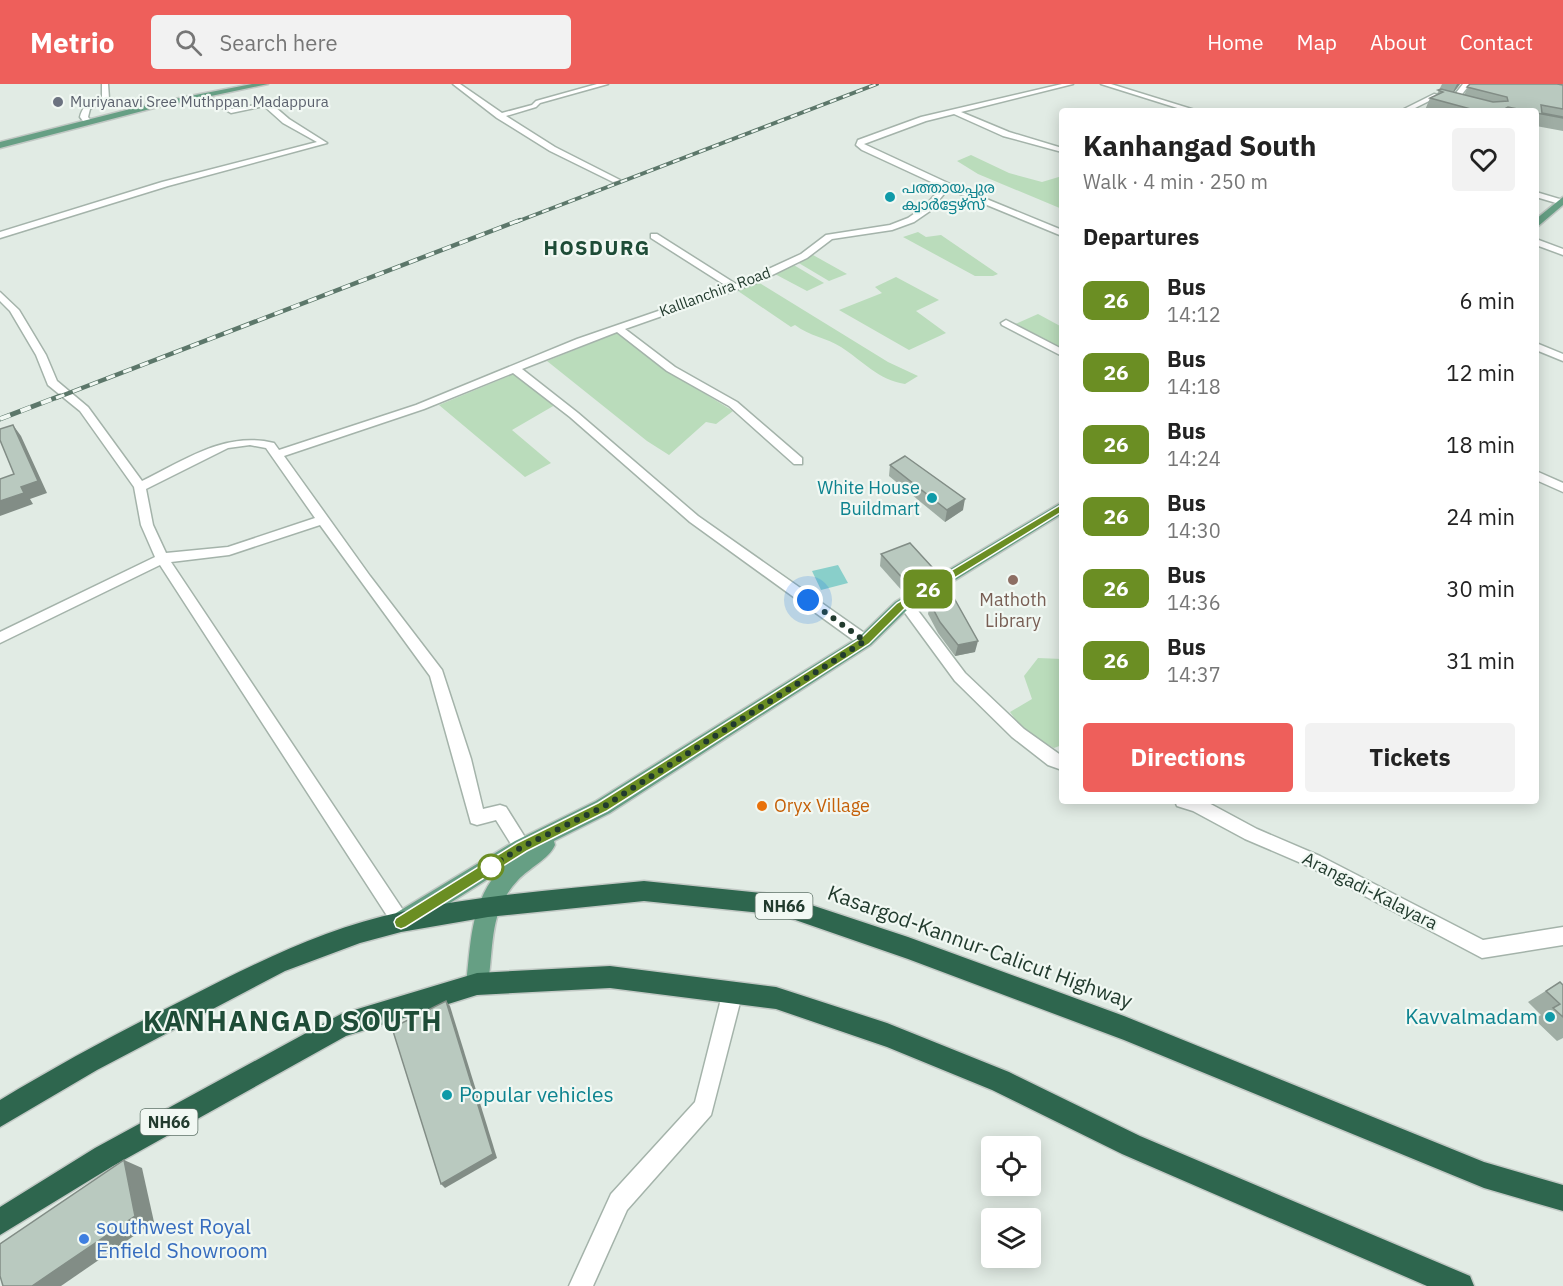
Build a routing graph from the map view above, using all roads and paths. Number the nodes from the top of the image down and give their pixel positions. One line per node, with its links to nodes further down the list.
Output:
1 (105, 84): 17 (street)
2 (264, 84): 9 (main road)
3 (456, 84): 16 (street)
4 (605, 84): 16 (street)
5 (1070, 84): 15 (street)
6 (1104, 84): 13 (street)
7 (1467, 84): 11 (street)
8 (1440, 90): 10 (street)
9 (205, 96): 17 (main road); 26 (street)
10 (1434, 96): 11 (street); 14 (street)
11 (1453, 101): 12 (street)
12 (1462, 103)
13 (1184, 108)
14 (1410, 108)
15 (955, 112): 19 (street); 21 (street)
16 (500, 116): 20 (street)
17 (89, 123): 18 (main road)
18 (0, 145)
19 (1059, 149)
20 (616, 180)
21 (946, 186): 25 (street); 30 (street, Kalllanchira Road)
22 (1539, 195): 23 (street)
23 (1562, 202): 24 (main road)
24 (1541, 217)
25 (1059, 232)
26 (0, 235)
27 (654, 236): 30 (street)
28 (1539, 243): 29 (street)
29 (1563, 252)
30 (735, 287): 33 (street, Kalllanchira Road)
31 (0, 295): 41 (street)
32 (1006, 323): 35 (street)
33 (618, 328): 37 (street, Kalllanchira Road); 39 (street)
34 (1539, 347): 36 (street)
35 (1059, 351)
36 (1563, 358)
37 (514, 368): 38 (street, Kalllanchira Road); 48 (street)
38 (275, 455): 41 (street); 44 (street)
39 (798, 461)
40 (1539, 476): 42 (street)
41 (140, 488): 45 (street)
42 (1563, 488)
43 (1059, 509): 46 (main road)
44 (323, 520): 45 (street); 52 (street)
45 (164, 558): 47 (street); 54 (street)
46 (905, 603): 48 (main road); 49 (street)
47 (0, 638)
48 (865, 641): 51 (main road)
49 (1059, 762)
50 (1194, 804): 55 (street, Arangadi-Kalayara)
51 (603, 807): 52 (main road); 53 (main road)
52 (522, 847): 54 (main road)
53 (488, 907): 54 (highway, Kasargod-Kannur-Calicut Highway / NH66); 56 (main road); 59 (highway, Kasargod-Kannur-Calicut Highway / NH66)
54 (401, 922): 58 (highway, Kasargod-Kannur-Calicut Highway / NH66)
55 (1563, 936)
56 (477, 984): 57 (highway, NH66); 60 (highway, NH66)
57 (733, 991): 61 (street); 62 (highway, NH66)
58 (0, 1114)
59 (1563, 1198)
60 (0, 1222)
61 (581, 1286)
62 (1460, 1286)

